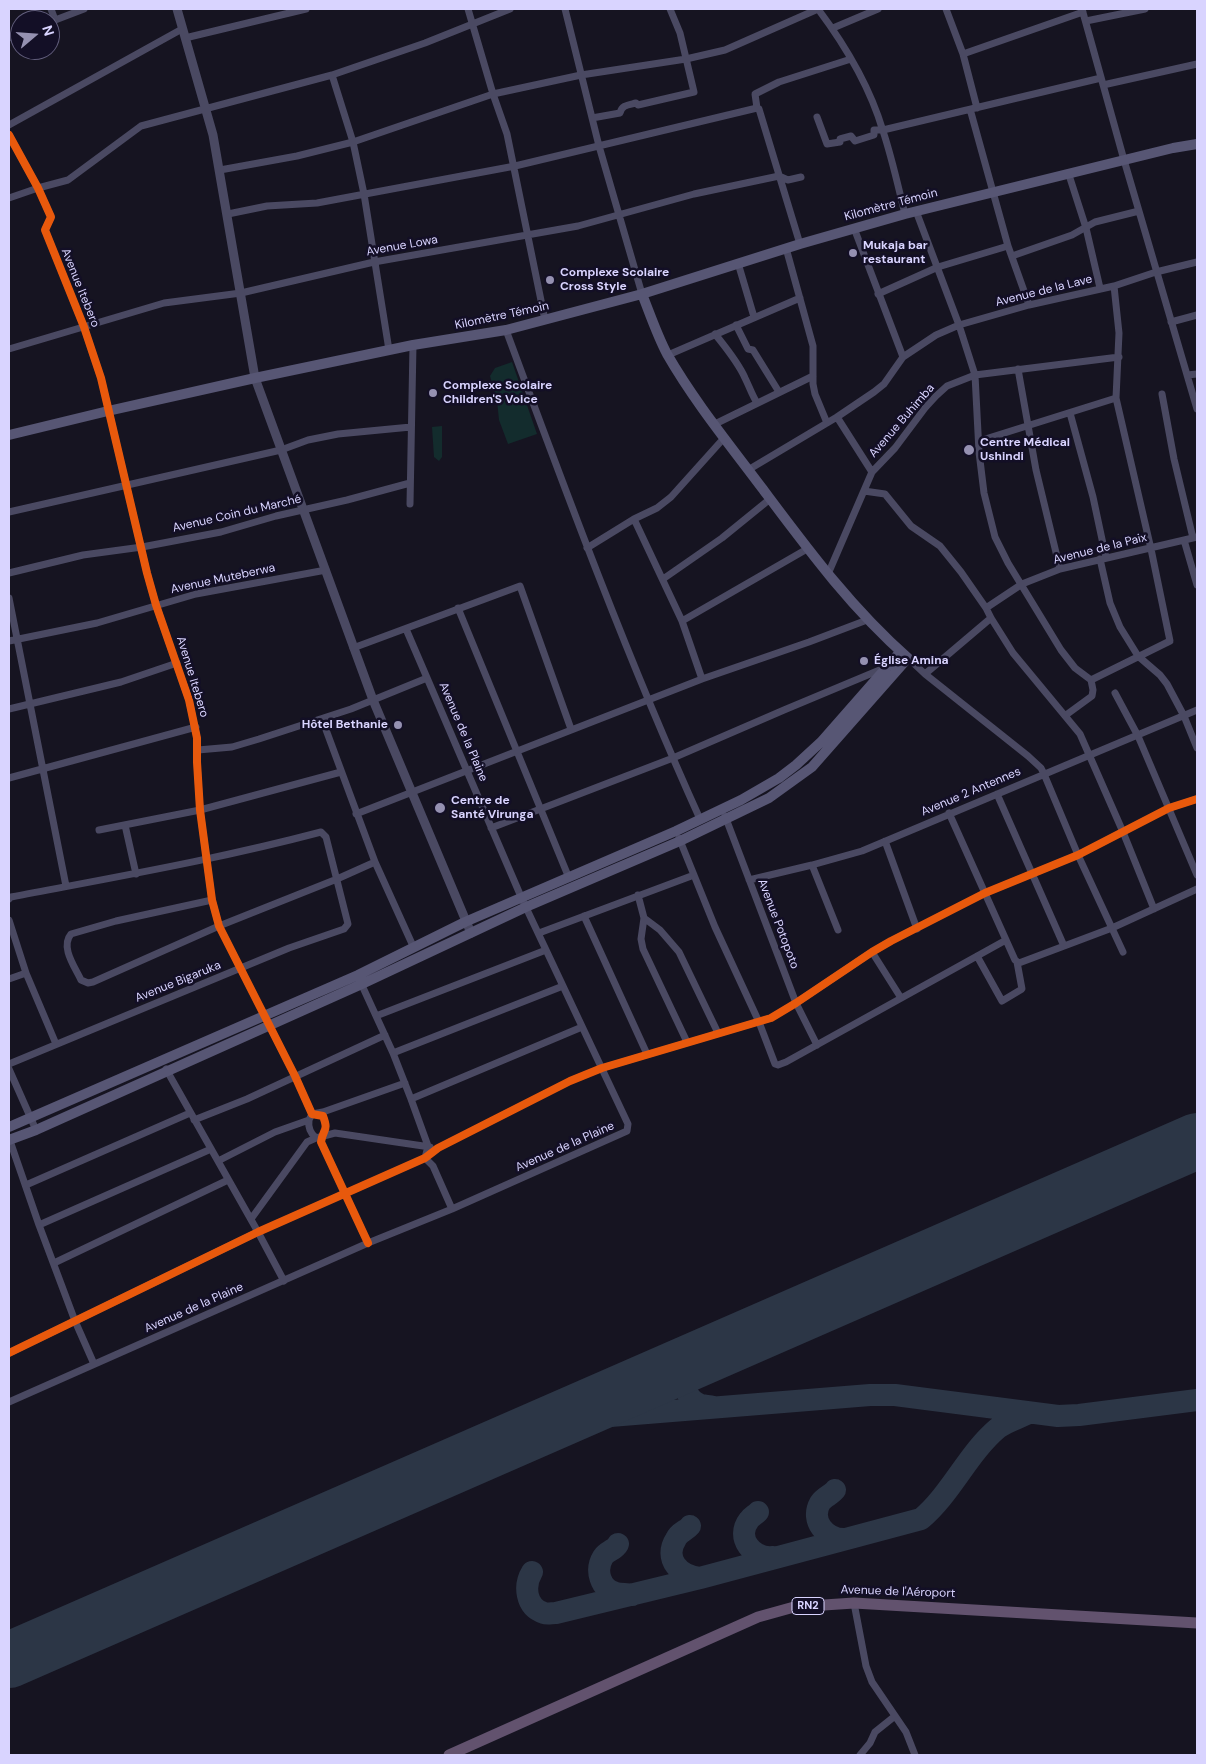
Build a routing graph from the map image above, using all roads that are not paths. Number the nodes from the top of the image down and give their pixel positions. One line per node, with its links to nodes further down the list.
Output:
1 (84, 9): 13 (street)
2 (177, 9): 17 (street)
3 (306, 9): 17 (street)
4 (468, 9): 15 (street)
5 (510, 9): 15 (street)
6 (565, 9): 23 (street)
7 (670, 9): 19 (street)
8 (818, 9): 16 (street); 19 (street)
9 (878, 9): 16 (street)
10 (946, 9): 18 (street)
11 (1145, 9): 14 (street)
12 (1083, 10): 14 (street); 18 (street)
13 (60, 18)
14 (1086, 21): 24 (street)
15 (473, 24): 22 (street); 25 (street)
16 (833, 28): 20 (street)
17 (183, 33): 26 (street); 31 (street)
18 (963, 54): 28 (street)
19 (686, 59): 23 (street); 30 (street)
20 (850, 59): 27 (street); 32 (street)
21 (1197, 64): 24 (street)
22 (332, 75): 26 (street); 34 (street)
23 (581, 75): 25 (street); 30 (street)
24 (1102, 81): 28 (street); 37 (street)
25 (492, 94): 34 (street); 38 (street)
26 (207, 108): 39 (street); 43 (street)
27 (757, 108): 36 (street); 41 (street)
28 (974, 109): 32 (street); 44 (street)
29 (817, 117): 32 (street)
30 (592, 118): 36 (street)
31 (9, 125)
32 (883, 130): 51 (street)
33 (9, 135): 43 (street, Avenue Itebero)
34 (353, 142): 39 (street); 45 (street)
35 (1197, 144): 37 (main road, Kilomètre Témoin)
36 (599, 146): 38 (street); 50 (street)
37 (1124, 160): 40 (main road, Kilomètre Témoin); 48 (street)
38 (515, 166): 45 (street); 54 (street)
39 (220, 170): 49 (street)
40 (1069, 175): 44 (main road, Kilomètre Témoin); 53 (street)
41 (779, 176): 42 (street, Avenue Lowa); 50 (street, Avenue Lowa); 55 (street)
42 (801, 177)
43 (38, 188): 46 (street); 77 (street, Avenue Itebero)
44 (993, 193): 47 (main road, Kilomètre Témoin); 56 (street)
45 (364, 194): 49 (street); 59 (street)
46 (9, 198)
47 (916, 210): 51 (main road, Kilomètre Témoin); 62 (street)
48 (1139, 211): 53 (street); 63 (street)
49 (228, 214): 66 (street)
50 (618, 214): 54 (street, Avenue Lowa); 67 (street)
51 (905, 214): 52 (main road, Kilomètre Témoin)
52 (854, 228): 55 (main road, Kilomètre Témoin); 68 (street)
53 (1086, 228): 58 (street); 65 (street)
54 (529, 234): 59 (street, Avenue Lowa); 73 (street)
55 (800, 244): 57 (main road, Kilomètre Témoin)
56 (1008, 246): 58 (street); 62 (street)
57 (786, 248): 61 (main road, Kilomètre Témoin); 69 (street)
58 (1012, 256): 70 (street)
59 (374, 262): 66 (street, Avenue Lowa); 82 (street)
60 (1197, 262): 63 (street, Avenue de la Lave)
61 (738, 263): 67 (main road, Kilomètre Témoin); 72 (street)
62 (938, 267): 68 (street); 76 (street)
63 (1156, 272): 64 (street, Avenue de la Lave); 74 (street)
64 (1114, 286): 65 (street, Avenue de la Lave); 85 (street)
65 (1100, 288): 70 (street, Avenue de la Lave)
66 (241, 293): 77 (street, Avenue Lowa); 91 (street)
67 (642, 294): 73 (main road, Kilomètre Témoin); 83 (main road)
68 (878, 294): 84 (street)
69 (800, 298): 72 (street); 90 (street)
70 (1029, 305): 76 (street, Avenue de la Lave)
71 (1197, 314): 74 (street)
72 (754, 317): 75 (street)
73 (545, 320): 78 (main road, Kilomètre Témoin)
74 (1171, 322): 89 (street)
75 (736, 325): 79 (street); 92 (street)
76 (959, 325): 84 (street, Avenue de la Lave); 88 (street)
77 (84, 327): 81 (street, Avenue Lowa); 97 (street, Avenue Itebero)
78 (506, 330): 80 (main road, Kilomètre Témoin); 121 (street)
79 (715, 334): 83 (street); 95 (street)
80 (413, 346): 82 (main road, Kilomètre Témoin); 103 (street)
81 (9, 349)
82 (389, 350): 91 (main road, Kilomètre Témoin)
83 (668, 355): 101 (main road)
84 (903, 357): 99 (street, Avenue de la Lave)
85 (1119, 357): 86 (street, Avenue Buhimba); 94 (street)
86 (1018, 369): 88 (street, Avenue Buhimba); 102 (street)
87 (1197, 374): 89 (street)
88 (975, 375): 106 (street); 109 (street, Avenue Buhimba)
89 (1187, 375): 96 (street)
90 (813, 376): 92 (street); 100 (street)
91 (254, 378): 97 (main road, Kilomètre Témoin); 107 (street)
92 (779, 392): 95 (street)
93 (1162, 394): 118 (street)
94 (1116, 398): 98 (street); 122 (street)
95 (757, 404): 101 (street)
96 (1197, 409)
97 (108, 411): 104 (main road, Kilomètre Témoin); 111 (street, Avenue Itebero)
98 (1070, 413): 102 (street); 124 (street)
99 (837, 417): 100 (street, Avenue de la Lave); 109 (street)
100 (827, 423): 108 (street, Avenue de la Lave)
101 (715, 424): 105 (main road)
102 (1028, 426): 106 (street); 125 (street)
103 (411, 427): 107 (street); 110 (street)
104 (9, 435)
105 (724, 438): 108 (main road); 117 (street)
106 (979, 441): 130 (street)
107 (280, 450): 111 (street); 115 (street)
108 (748, 470): 113 (main road)
109 (872, 472): 112 (street, Avenue Buhimba)
110 (410, 483): 114 (street); 115 (street, Avenue Coin du Marché)
111 (126, 486): 116 (street); 120 (street, Avenue Itebero)
112 (864, 491): 128 (street, Avenue Buhimba); 135 (street)
113 (770, 499): 123 (main road); 129 (street)
114 (410, 504)
115 (303, 510): 120 (street, Avenue Coin du Marché); 126 (street)
116 (9, 512)
117 (634, 519): 121 (street); 129 (street)
118 (1195, 538): 119 (street, Avenue de la Paix)
119 (1184, 540): 122 (street, Avenue de la Paix); 131 (street)
120 (142, 547): 127 (street, Avenue Coin du Marché); 133 (street, Avenue Itebero)
121 (587, 548): 152 (street)
122 (1151, 548): 124 (street, Avenue de la Paix); 143 (street)
123 (807, 549): 128 (main road); 138 (street)
124 (1103, 559): 125 (street, Avenue de la Paix); 143 (street)
125 (1060, 569): 130 (street, Avenue de la Paix)
126 (326, 570): 133 (street, Avenue Muteberwa); 141 (street)
127 (9, 573)
128 (828, 574): 137 (main road)
129 (663, 579): 138 (street)
130 (1022, 584): 135 (street, Avenue de la Paix); 149 (street)
131 (1197, 584)
132 (9, 598): 140 (street)
133 (156, 605): 140 (street, Avenue Muteberwa); 144 (street, Avenue Itebero)
134 (458, 608): 139 (street); 160 (street); 164 (street)
135 (986, 608): 136 (street)
136 (991, 618): 146 (street); 156 (street)
137 (867, 620): 142 (main road); 148 (street)
138 (682, 621): 148 (street)
139 (406, 629): 141 (street); 147 (street, Avenue de la Plaine)
140 (13, 640): 153 (street)
141 (353, 648): 151 (street)
142 (904, 655): 145 (main road); 146 (street); 168 (main road)
143 (1138, 656): 149 (street); 157 (street)
144 (177, 663): 153 (street); 159 (street, Avenue Itebero)
145 (887, 667): 166 (street); 167 (main road)
146 (925, 674): 172 (street)
147 (427, 678): 151 (street); 170 (street, Avenue de la Plaine)
148 (702, 679): 152 (street)
149 (1091, 680): 156 (street)
150 (1115, 693): 161 (street)
151 (372, 700): 158 (street); 174 (street)
152 (648, 700): 160 (street); 166 (street)
153 (30, 704): 154 (street); 169 (street)
154 (9, 709)
155 (1197, 710): 157 (street, Avenue 2 Antennes)
156 (1066, 715): 165 (street)
157 (1184, 716): 161 (street, Avenue 2 Antennes); 162 (street)
158 (322, 719): 163 (street); 171 (street)
159 (196, 727): 163 (street, Avenue Itebero); 169 (street)
160 (571, 729): 164 (street)
161 (1138, 736): 165 (street, Avenue 2 Antennes); 177 (street)
162 (1197, 748)
163 (198, 750): 179 (street, Avenue Itebero)
164 (517, 751): 170 (street); 178 (street)
165 (1090, 754): 172 (street, Avenue 2 Antennes); 188 (street)
166 (673, 758): 178 (street); 183 (street)
167 (803, 759): 168 (main road); 182 (main road)
168 (812, 767): 182 (main road)
169 (43, 769): 173 (street); 202 (street)
170 (467, 771): 174 (street); 185 (street, Avenue de la Plaine)
171 (341, 772): 179 (street); 181 (street)
172 (1044, 774): 175 (street, Avenue 2 Antennes); 191 (street)
173 (9, 778)
174 (412, 792): 181 (street); 213 (street)
175 (997, 794): 180 (street, Avenue 2 Antennes); 196 (street)
176 (1197, 799): 177 (street)
177 (1169, 808): 188 (street); 198 (street)
178 (539, 809): 185 (street); 199 (street)
179 (200, 810): 184 (street); 192 (street, Avenue Itebero)
180 (949, 813): 190 (street, Avenue 2 Antennes); 204 (street)
181 (356, 814): 193 (street)
182 (724, 815): 183 (main road); 189 (main road); 201 (street, Avenue Potopoto)
183 (700, 819): 187 (main road)
184 (125, 824): 186 (street); 195 (street)
185 (490, 828): 208 (street, Avenue de la Plaine)
186 (99, 830)
187 (676, 831): 189 (street); 199 (main road)
188 (1123, 832): 191 (street); 209 (street)
189 (680, 841): 197 (street); 208 (main road)
190 (885, 841): 194 (street, Avenue 2 Antennes); 216 (street)
191 (1078, 855): 196 (street); 215 (street)
192 (207, 859): 195 (street); 200 (street, Avenue Bigaruka); 207 (street, Avenue Itebero)
193 (375, 862): 200 (street); 221 (street)
194 (812, 865): 201 (street, Avenue 2 Antennes); 217 (street)
195 (136, 874): 202 (street)
196 (1033, 874): 204 (street); 222 (street)
197 (694, 875): 205 (street); 237 (street)
198 (1197, 875)
199 (568, 878): 208 (main road)
200 (337, 880): 214 (street); 228 (street, Avenue Bigaruka)
201 (749, 880): 234 (street, Avenue Potopoto)
202 (66, 886): 206 (street)
203 (1197, 889): 209 (street)
204 (985, 893): 216 (street); 220 (street)
205 (638, 895): 210 (street); 211 (street)
206 (9, 898)
207 (212, 900): 214 (street, Avenue Itebero); 214 (street)
208 (524, 903): 213 (main road); 218 (main road); 219 (street, Avenue de la Plaine)
209 (1154, 908): 215 (street)
210 (584, 916): 219 (street); 248 (street)
211 (644, 918): 241 (street); 243 (street)
212 (9, 920): 229 (street)
213 (465, 922): 218 (street); 221 (main road)
214 (219, 926): 228 (street, Avenue Itebero)
215 (1112, 928): 222 (street); 225 (street)
216 (917, 929): 224 (street)
217 (838, 930)
218 (471, 933): 231 (main road)
219 (539, 933): 223 (street, Avenue de la Plaine)
220 (1006, 940): 226 (street); 227 (street)
221 (413, 946): 231 (main road)
222 (1064, 946): 227 (street)
223 (546, 950): 232 (street, Avenue de la Plaine); 236 (street)
224 (872, 952): 233 (street); 234 (street)
225 (1123, 952)
226 (977, 956): 227 (street); 233 (street)
227 (1017, 962)
228 (239, 970): 235 (street, Avenue Itebero); 244 (street, Avenue Bigaruka)
229 (26, 973): 230 (street); 244 (street)
230 (9, 979)
231 (360, 980): 235 (main road); 236 (street); 238 (main road)
232 (563, 986): 239 (street, Avenue de la Plaine); 247 (street)
233 (901, 998): 246 (street)
234 (796, 1002): 237 (street); 246 (street, Avenue Potopoto)
235 (263, 1016): 238 (street, Avenue Itebero); 240 (main road)
236 (376, 1016): 242 (street)
237 (759, 1022): 241 (street); 246 (street)
238 (268, 1027): 245 (main road); 254 (street, Avenue Itebero)
239 (582, 1028): 251 (street, Avenue de la Plaine); 256 (street)
240 (223, 1033): 245 (main road); 249 (main road)
241 (718, 1033): 243 (street)
242 (385, 1035): 247 (street); 254 (street)
243 (687, 1042): 248 (street)
244 (56, 1044): 250 (street, Avenue Bigaruka)
245 (229, 1044): 253 (main road)
246 (817, 1045)
247 (394, 1053): 255 (street)
248 (647, 1054): 251 (street)
249 (160, 1061): 253 (street); 259 (main road)
250 (9, 1064)
251 (602, 1068): 266 (street); 273 (street, Avenue de la Plaine)
252 (9, 1069): 259 (street)
253 (168, 1072): 257 (street); 262 (main road)
254 (295, 1076): 258 (street, Avenue Itebero); 260 (street)
255 (405, 1083): 256 (street); 258 (street)
256 (411, 1099): 265 (street)
257 (190, 1113): 260 (street); 271 (street)
258 (310, 1117): 263 (street); 263 (street, Avenue Itebero); 269 (street)
259 (30, 1119): 261 (main road); 262 (street)
260 (194, 1120): 267 (street)
261 (9, 1127)
262 (36, 1130): 264 (main road)
263 (319, 1137): 265 (street); 272 (street, Avenue Itebero); 274 (street)
264 (9, 1139): 271 (street)
265 (428, 1146): 266 (street); 268 (street)
266 (438, 1148): 268 (street)
267 (211, 1149): 269 (street); 275 (street)
268 (425, 1158): 272 (street); 273 (street)
269 (218, 1161): 270 (street)
270 (228, 1180): 274 (street); 278 (street)
271 (26, 1185): 275 (street)
272 (344, 1193): 276 (street); 277 (street, Avenue Itebero)
273 (452, 1209): 277 (street, Avenue de la Plaine)
274 (250, 1219): 276 (street)
275 (39, 1225): 278 (street)
276 (258, 1232): 279 (street); 280 (street)
277 (368, 1243): 279 (street, Avenue de la Plaine)
278 (54, 1263): 280 (street)
279 (284, 1281): 282 (street, Avenue de la Plaine)
280 (76, 1321): 281 (street); 282 (street)
281 (9, 1353)
282 (94, 1364): 283 (street, Avenue de la Plaine)
283 (9, 1402)
284 (854, 1603): 285 (highway, Avenue de l'Aéroport / RN2); 286 (street); 287 (highway, Avenue de l'Aéroport / RN2)
285 (1197, 1623)
286 (895, 1716): 288 (street); 289 (street)
287 (449, 1755)
288 (860, 1755)
289 (915, 1755)

